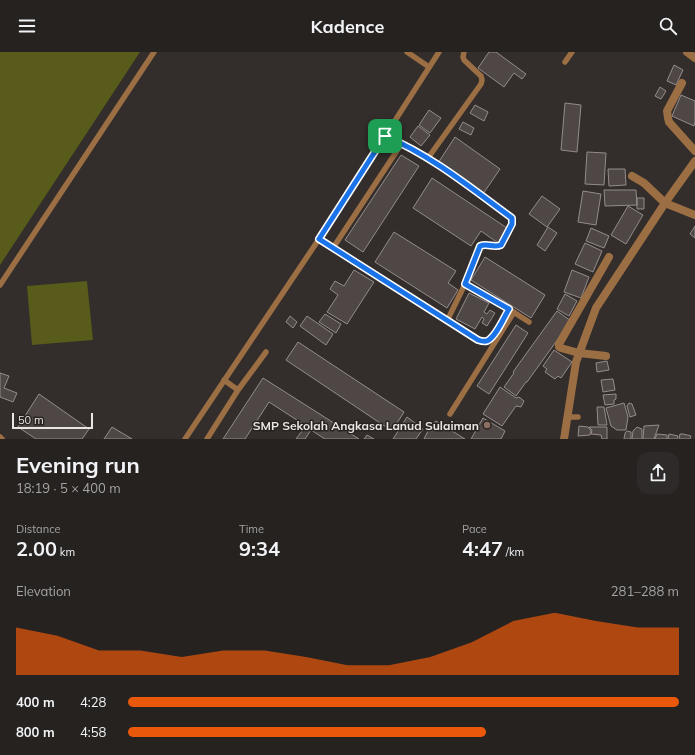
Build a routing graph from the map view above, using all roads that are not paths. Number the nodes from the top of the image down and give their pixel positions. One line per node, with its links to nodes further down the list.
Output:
1 (154, 52): 22 (lane)
2 (407, 52): 9 (lane)
3 (439, 52): 9 (lane)
4 (464, 52): 14 (lane)
5 (572, 52): 8 (lane)
6 (687, 52): 7 (street)
7 (695, 58)
8 (565, 62)
9 (429, 67): 11 (lane)
10 (682, 83): 13 (street)
11 (385, 136): 12 (lane); 19 (lane)
12 (402, 143): 14 (lane); 20 (lane)
13 (695, 151)
14 (428, 158): 23 (lane)
15 (695, 162): 17 (street)
16 (632, 176): 17 (street)
17 (664, 203): 18 (street); 29 (street)
18 (695, 215)
19 (319, 239): 20 (lane); 31 (lane)
20 (333, 248): 26 (lane)
21 (609, 257): 29 (street)
22 (0, 284)
23 (465, 284): 24 (lane); 26 (lane)
24 (509, 309): 25 (lane); 26 (lane)
25 (514, 312): 27 (lane); 33 (lane)
26 (447, 321)
27 (529, 322)
28 (266, 352): 32 (lane)
29 (579, 353): 30 (street); 35 (street)
30 (606, 356)
31 (224, 380): 32 (lane); 36 (lane)
32 (238, 390): 37 (lane)
33 (450, 414)
34 (578, 416): 35 (lane)
35 (567, 417): 38 (street)
36 (187, 438)
37 (207, 439)
38 (564, 439)

